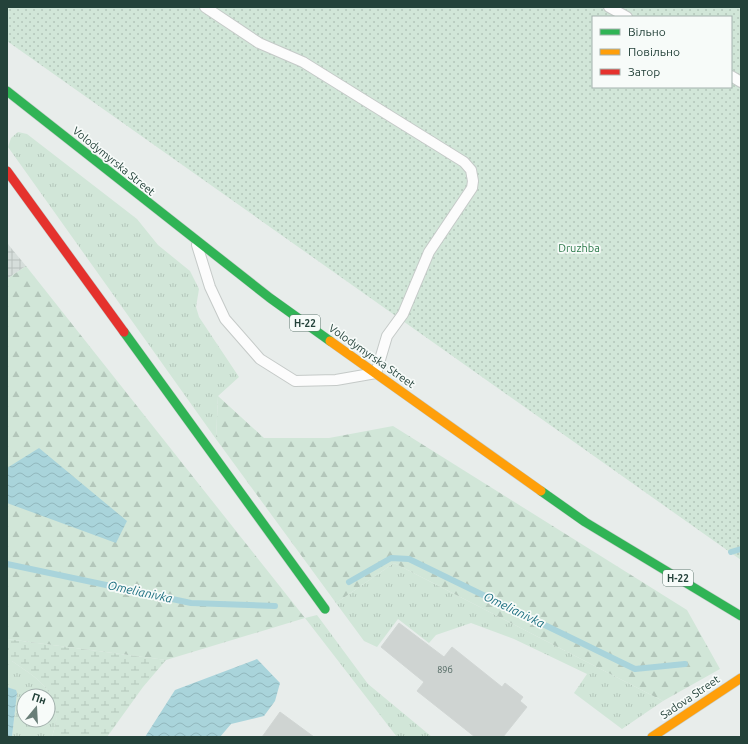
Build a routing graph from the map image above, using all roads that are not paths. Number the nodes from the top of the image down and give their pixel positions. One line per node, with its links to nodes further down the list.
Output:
1 (205, 7): 9 (lane)
2 (609, 7): 3 (lane)
3 (625, 16)
4 (732, 77): 5 (lane)
5 (741, 82)
6 (7, 90): 8 (main road, Volodymyrska Street / Н-22)
7 (7, 171): 10 (main road)
8 (196, 241): 9 (main road, Volodymyrska Street / Н-22); 9 (lane)
9 (376, 373): 11 (main road, Volodymyrska Street / Н-22)
10 (325, 609)
11 (741, 616)
12 (741, 678): 13 (main road, Sadova Street)
13 (652, 737)

